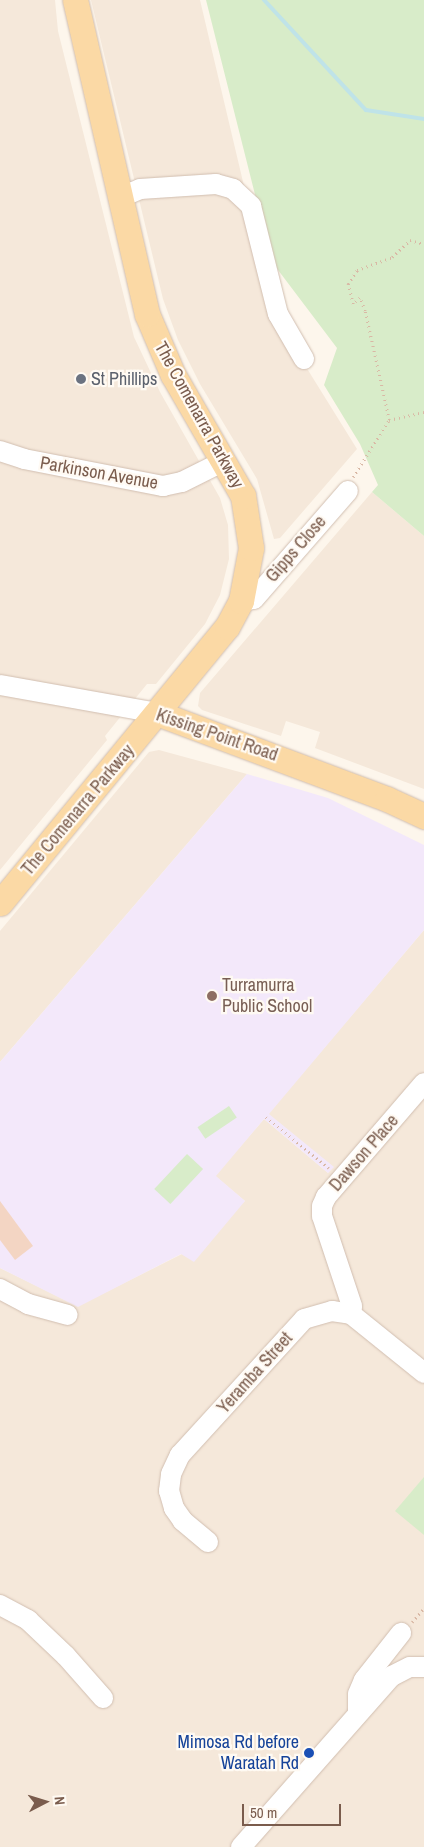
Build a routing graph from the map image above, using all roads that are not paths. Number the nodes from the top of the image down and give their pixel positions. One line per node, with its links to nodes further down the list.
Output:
1 (75, 0): 2 (main road, The Comenarra Parkway)
2 (119, 198): 3 (street); 5 (main road, The Comenarra Parkway)
3 (304, 359)
4 (0, 451): 5 (street, Parkinson Avenue)
5 (224, 461): 7 (main road, The Comenarra Parkway)
6 (348, 491): 7 (street, Gipps Close)
7 (241, 601): 9 (main road, The Comenarra Parkway)
8 (0, 685): 9 (street, Kissing Point Road)
9 (157, 713): 10 (main road, Kissing Point Road); 11 (main road, The Comenarra Parkway)
10 (424, 816)
11 (1, 900)
12 (424, 1083): 14 (street, Dawson Place)
13 (0, 1289): 15 (street)
14 (351, 1314): 16 (street); 17 (street, Yeramba Street)
15 (68, 1315)
16 (424, 1373)
17 (208, 1542)
18 (0, 1605): 21 (street)
19 (401, 1633): 22 (street)
20 (424, 1668): 22 (street)
21 (103, 1698)
22 (358, 1712): 23 (street)
23 (241, 1847)

